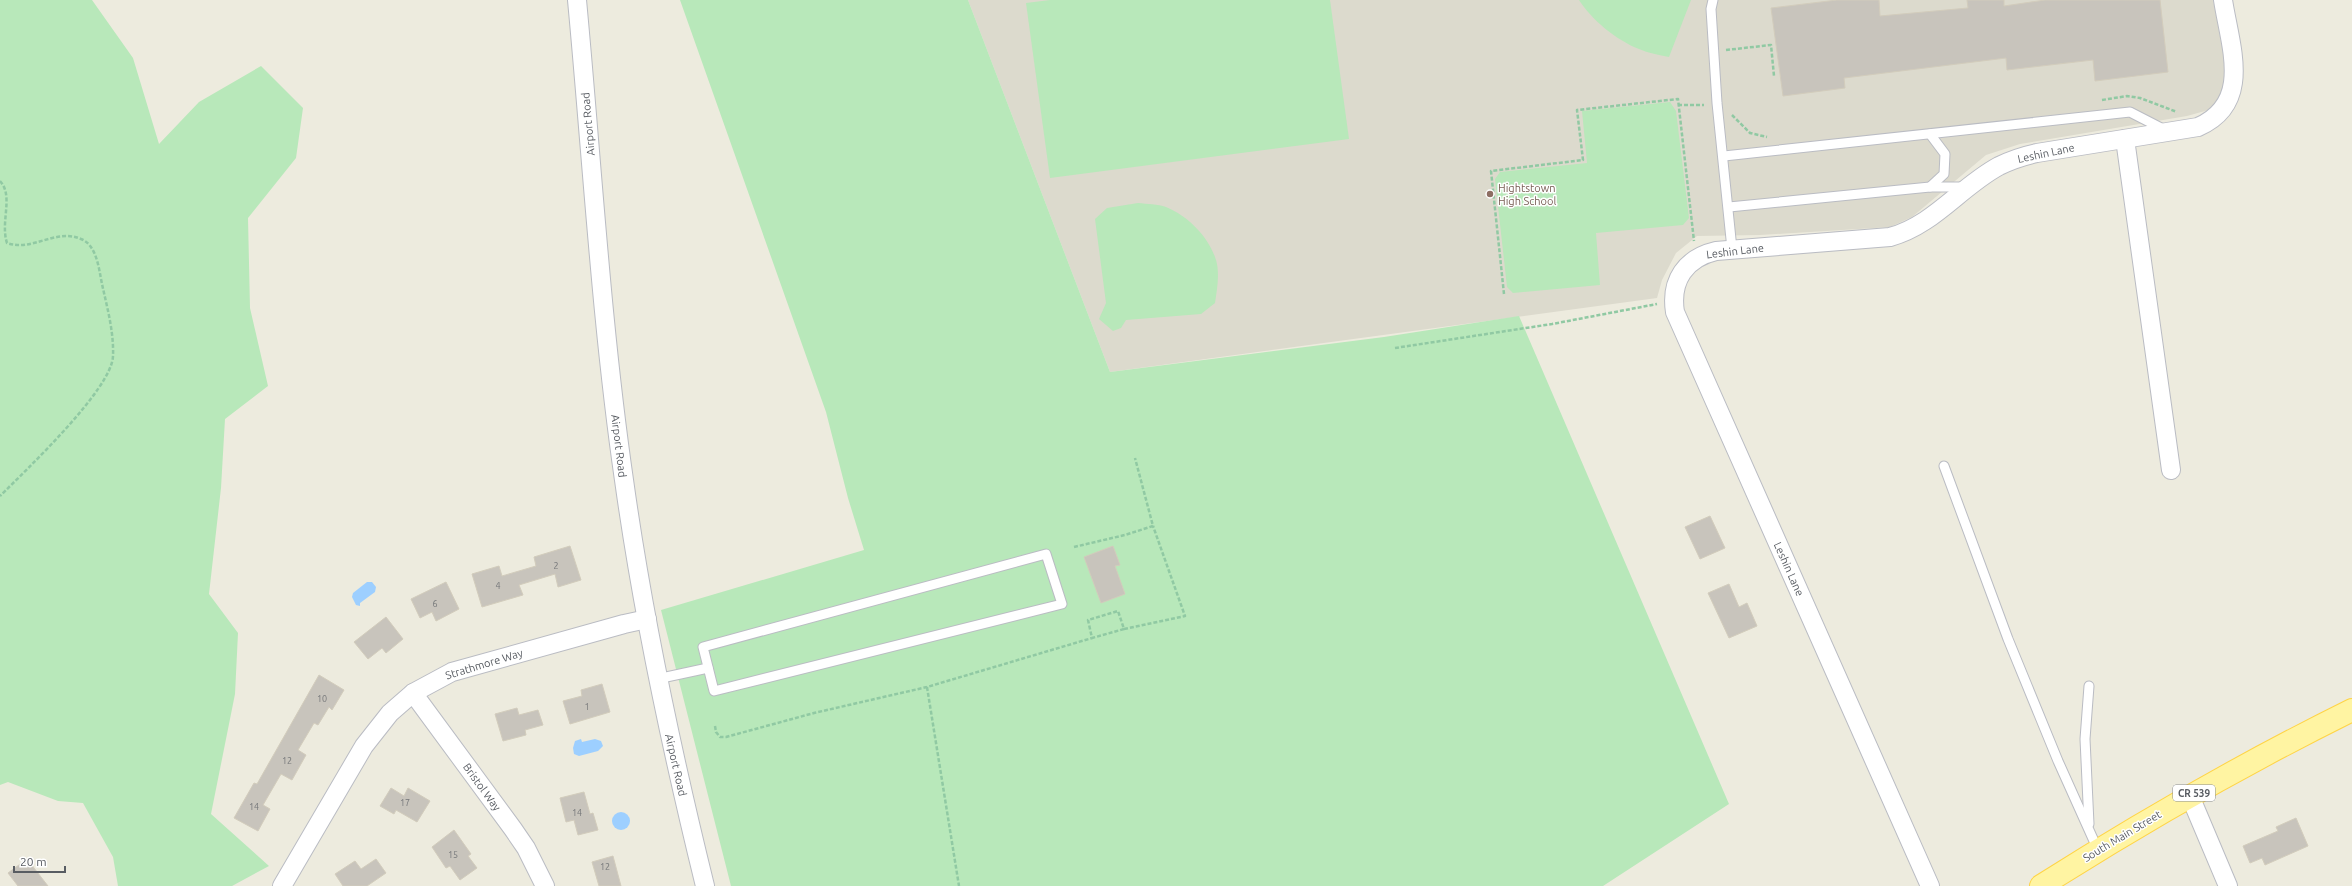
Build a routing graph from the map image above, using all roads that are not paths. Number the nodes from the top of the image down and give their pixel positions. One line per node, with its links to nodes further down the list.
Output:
1 (577, 0): 14 (street, Airport Road)
2 (1713, 0): 7 (lane)
3 (2223, 0): 4 (street, Leshin Lane)
4 (2168, 132): 5 (lane); 6 (street, Leshin Lane)
5 (1930, 134): 7 (lane); 8 (lane)
6 (2125, 139): 9 (street, Leshin Lane); 13 (street)
7 (1724, 156): 10 (lane)
8 (1930, 186): 9 (lane); 10 (lane)
9 (1969, 188): 11 (street, Leshin Lane)
10 (1729, 207): 11 (lane)
11 (1732, 249): 26 (street, Leshin Lane)
12 (1944, 466): 21 (lane)
13 (2171, 470)
14 (647, 619): 16 (street, Airport Road); 18 (street, Strathmore Way)
15 (708, 668): 15 (lane); 16 (lane)
16 (657, 679): 25 (street, Airport Road)
17 (2089, 686): 21 (lane)
18 (413, 693): 23 (street, Strathmore Way); 24 (street, Bristol Way)
19 (2352, 710): 20 (main road, South Main Street / CR 539)
20 (2190, 796): 22 (main road, South Main Street / CR 539); 28 (street)
21 (2089, 830): 22 (lane)
22 (2098, 850): 27 (main road, South Main Street / CR 539)
23 (282, 886)
24 (544, 886)
25 (704, 886)
26 (1930, 886)
27 (2042, 886)
28 (2228, 886)

